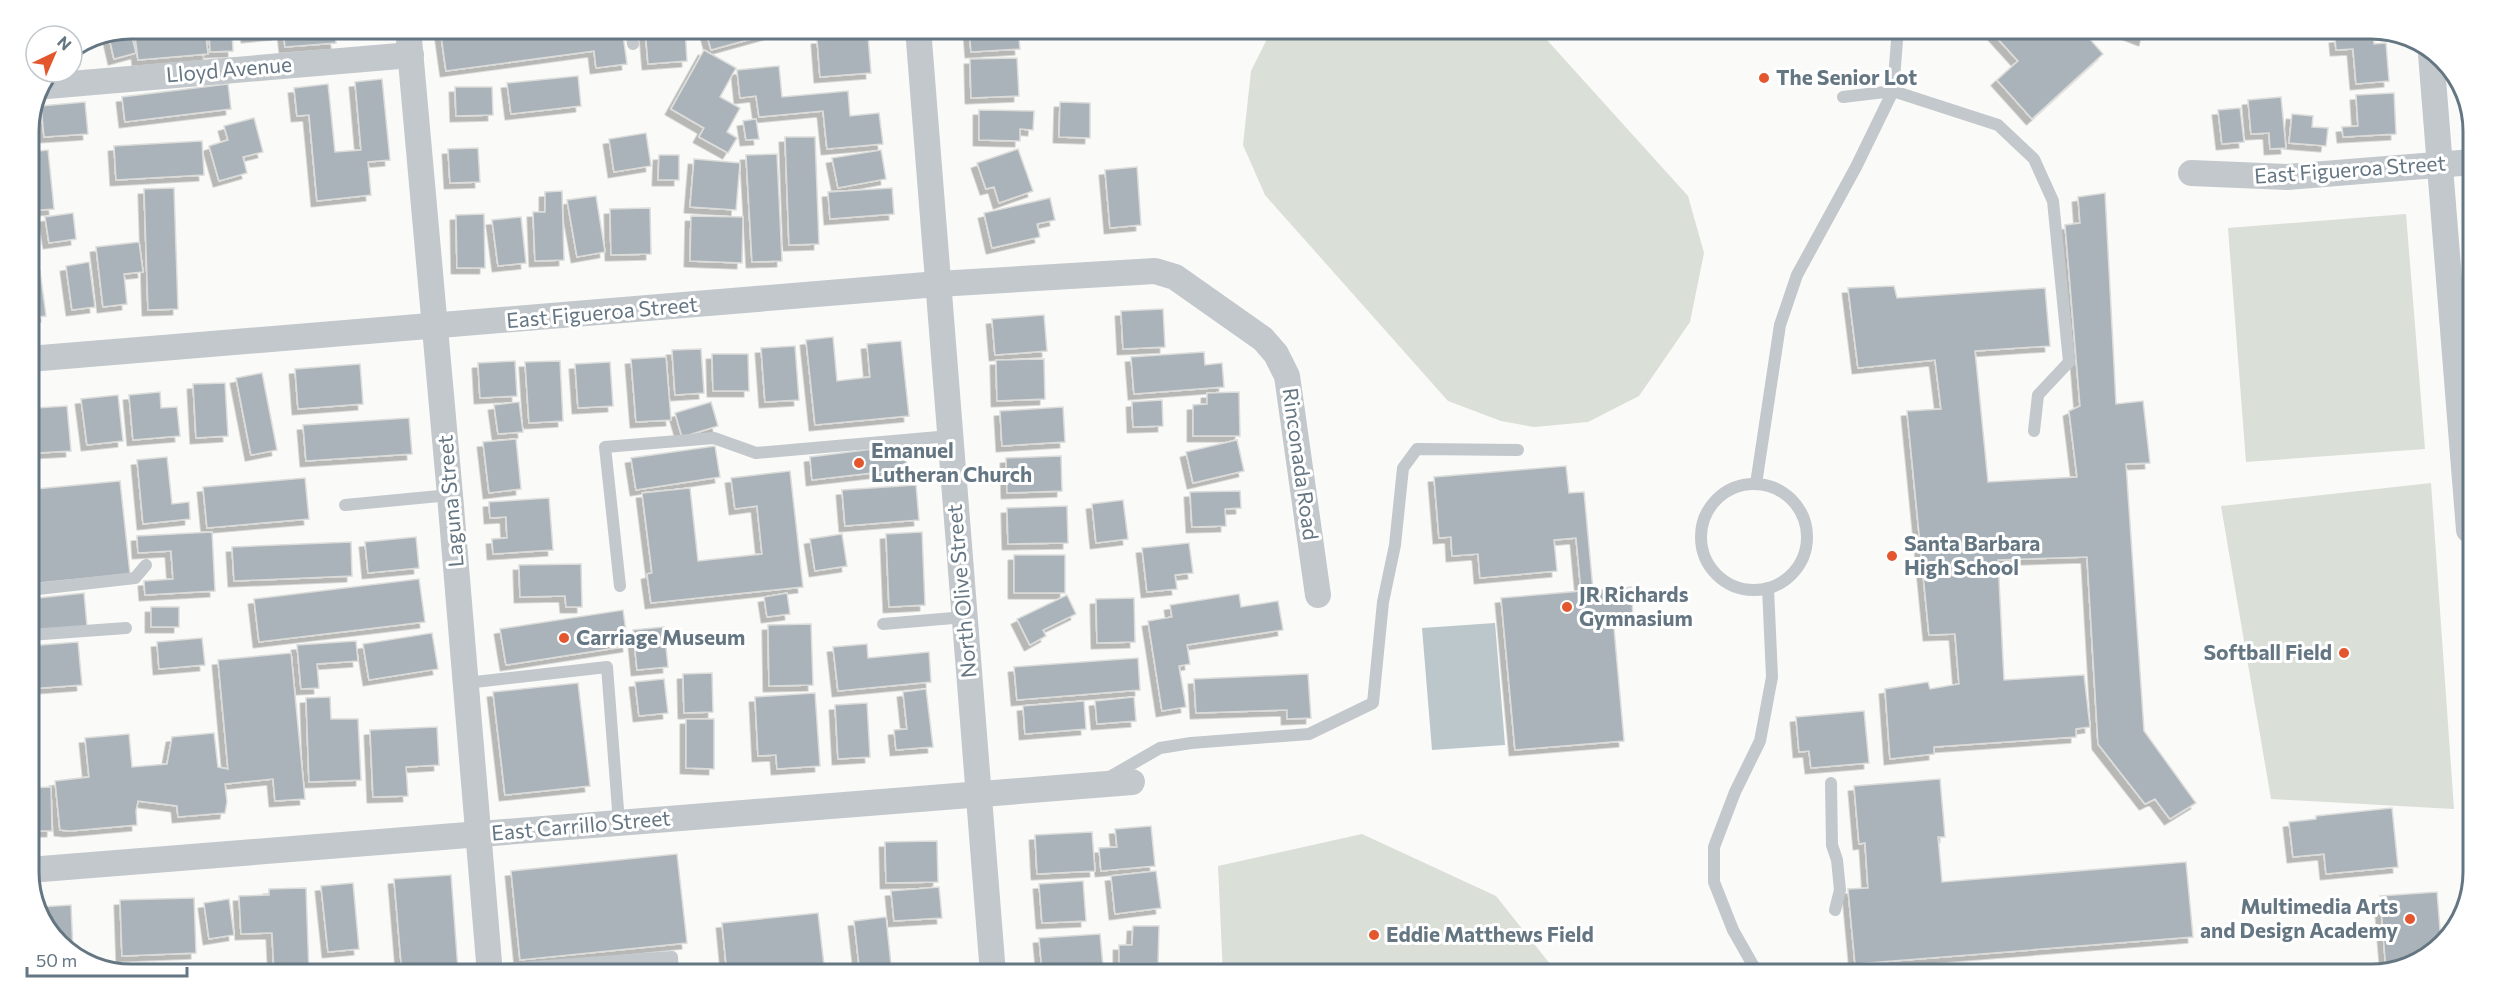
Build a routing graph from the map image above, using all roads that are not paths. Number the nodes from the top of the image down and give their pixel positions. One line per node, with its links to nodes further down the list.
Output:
1 (409, 39): 6 (street, Laguna Street)
2 (633, 39): 5 (lane)
3 (919, 39): 15 (street, North Olive Street)
4 (1897, 39): 9 (lane)
5 (633, 44)
6 (411, 55): 8 (street, Lloyd Avenue); 16 (street, Laguna Street)
7 (2432, 62): 12 (street)
8 (52, 86)
9 (1893, 91): 10 (lane); 19 (lane); 22 (lane)
10 (1844, 97)
11 (2463, 163): 12 (street, East Figueroa Street)
12 (2440, 164): 13 (street, East Figueroa Street); 18 (street)
13 (2191, 172)
14 (1175, 278): 15 (street, East Figueroa Street); 29 (street, Rinconada Road)
15 (938, 284): 16 (street, East Figueroa Street); 20 (street, North Olive Street)
16 (435, 325): 17 (street, East Figueroa Street); 23 (street, Laguna Street)
17 (39, 359)
18 (2463, 366)
19 (2034, 431)
20 (950, 436): 26 (lane); 30 (street, North Olive Street)
21 (1518, 450): 37 (lane)
22 (1756, 484): 27 (lane); 27 (lane)
23 (450, 495): 24 (lane); 34 (street, Laguna Street)
24 (345, 505)
25 (146, 566): 28 (lane)
26 (620, 586)
27 (1768, 588): 47 (lane)
28 (39, 589)
29 (1318, 595)
30 (964, 617): 31 (lane); 38 (street, North Olive Street)
31 (883, 624)
32 (126, 628): 33 (lane)
33 (39, 634)
34 (466, 683): 39 (lane); 40 (street, Laguna Street)
35 (1132, 782): 37 (street, East Carrillo Street)
36 (1831, 783): 42 (lane)
37 (1097, 785): 38 (street, East Carrillo Street)
38 (978, 793): 39 (street, East Carrillo Street); 46 (street, North Olive Street)
39 (619, 823): 40 (street, East Carrillo Street)
40 (478, 834): 41 (street, East Carrillo Street); 43 (street, Laguna Street)
41 (39, 869)
42 (1835, 910)
43 (489, 964)
44 (587, 964): 45 (lane)
45 (672, 964)
46 (992, 964)
47 (1752, 964)

